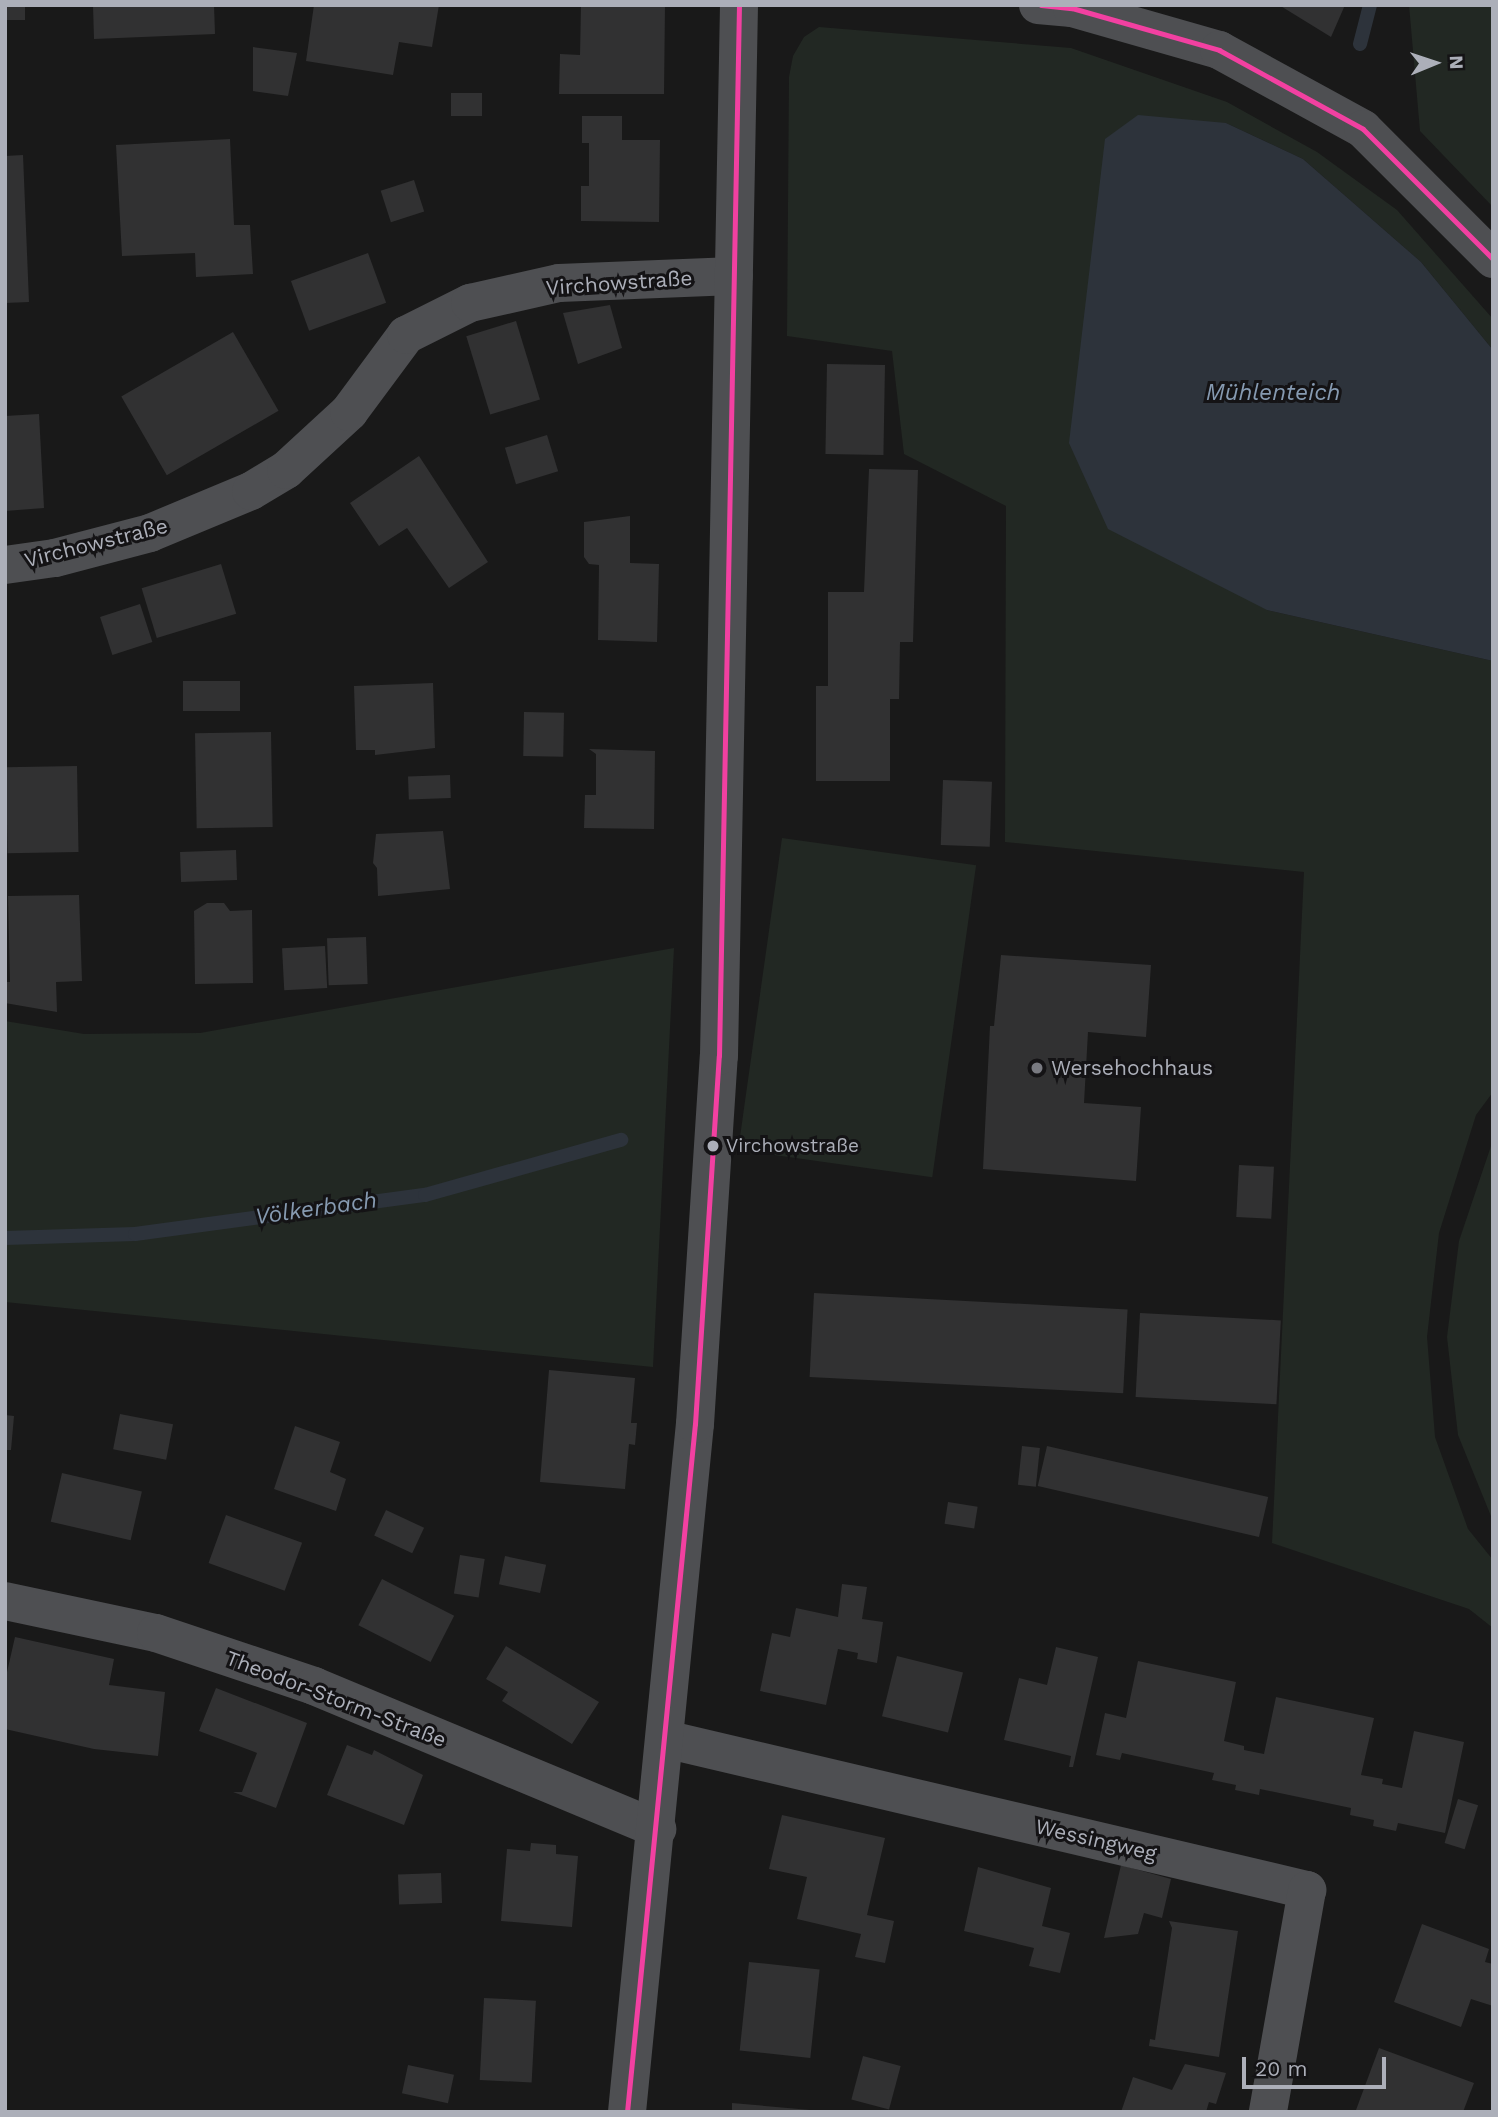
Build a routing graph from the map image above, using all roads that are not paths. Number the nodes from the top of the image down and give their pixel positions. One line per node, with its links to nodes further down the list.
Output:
1 (739, 5): 4 (street)
2 (1038, 5): 3 (street)
3 (1493, 259)
4 (734, 276): 5 (street, Virchowstraße); 7 (street)
5 (5, 565)
6 (5, 1601): 8 (street, Theodor-Storm-Straße)
7 (665, 1739): 8 (street); 10 (street, Wessingweg)
8 (657, 1829): 9 (street)
9 (626, 2112)
10 (1268, 2112)

